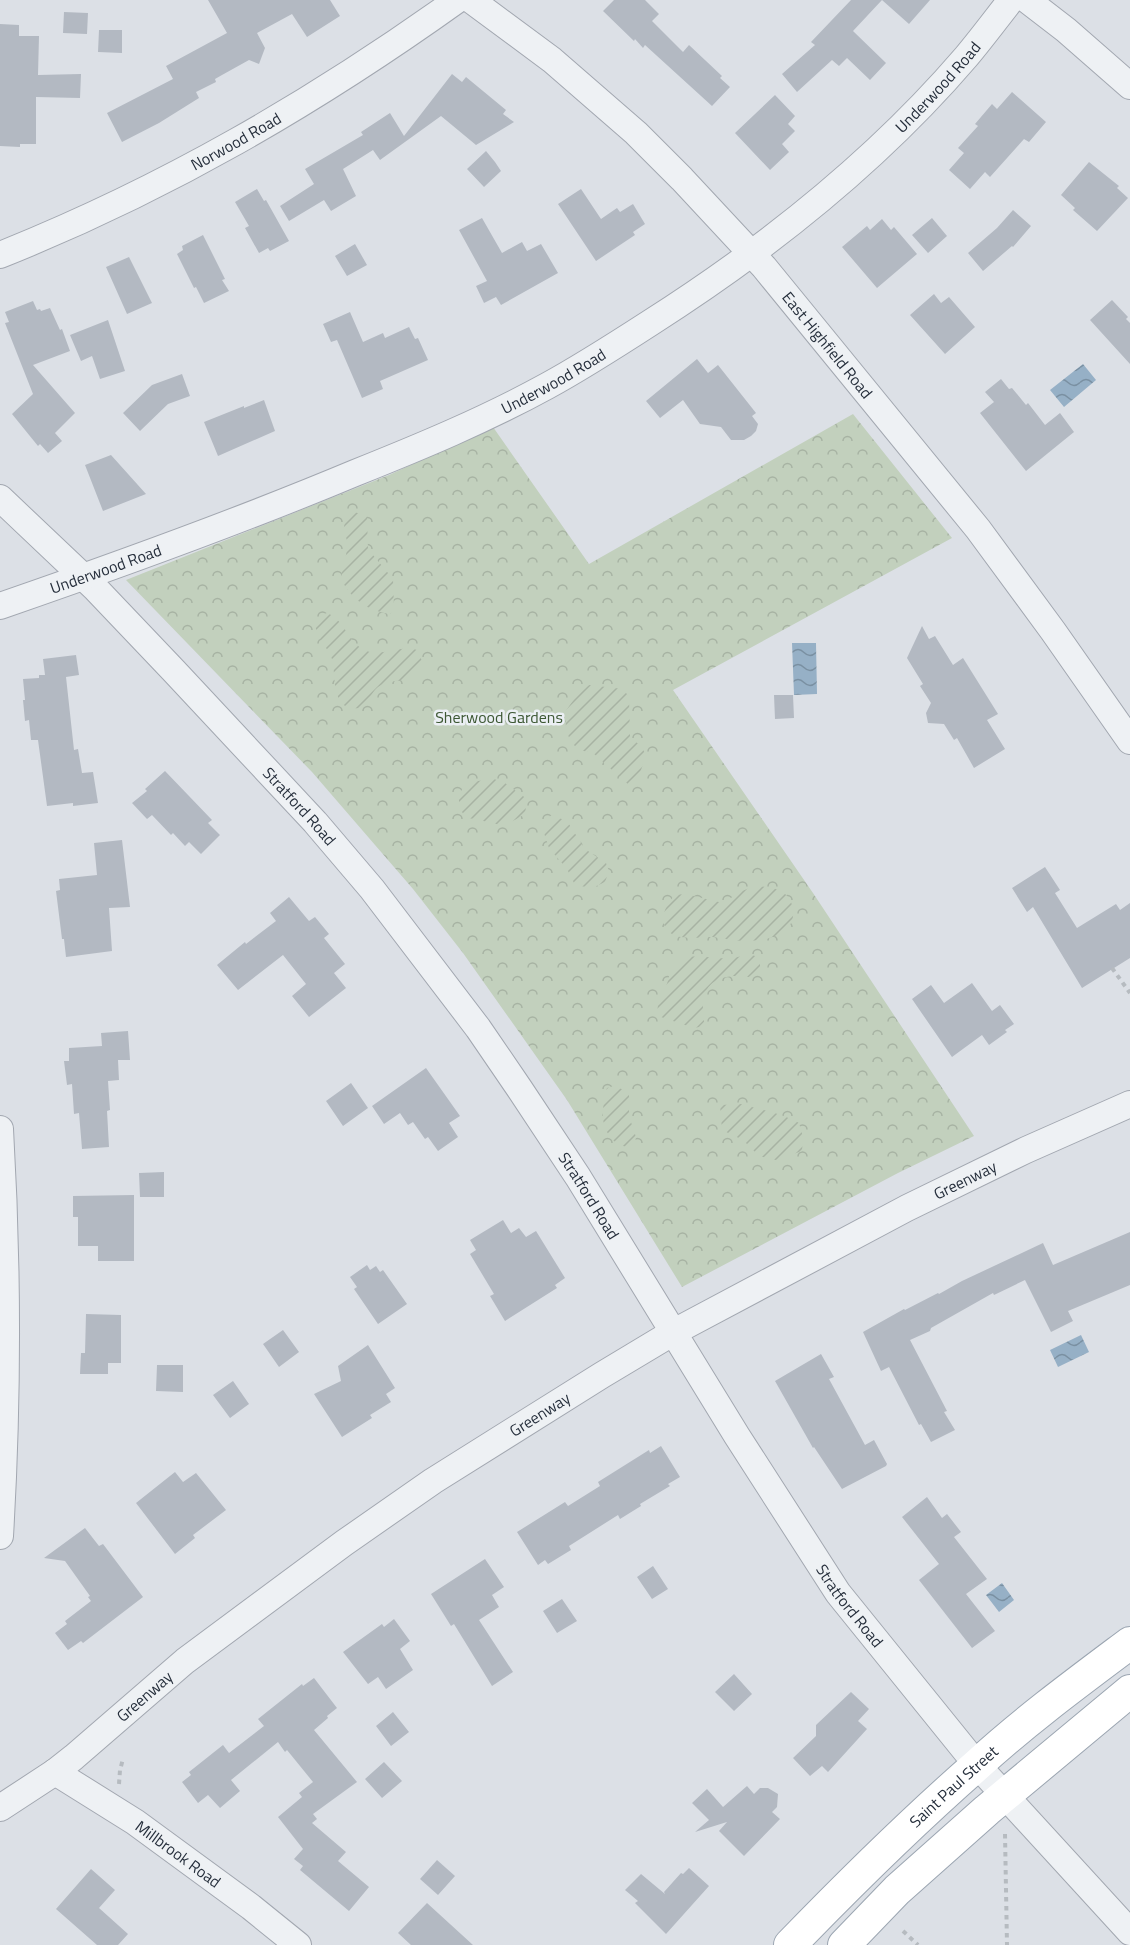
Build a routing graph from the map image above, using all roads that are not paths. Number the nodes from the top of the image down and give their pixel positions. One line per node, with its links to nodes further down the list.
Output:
1 (458, 0): 7 (street, Norwood Road)
2 (471, 0): 6 (street, East Highfield Road)
3 (1011, 0): 6 (street, Underwood Road)
4 (1027, 0): 5 (street)
5 (1130, 86)
6 (752, 254): 9 (street, Underwood Road); 11 (street, East Highfield Road)
7 (0, 255)
8 (0, 498): 9 (street, Stratford Road)
9 (84, 577): 10 (street, Underwood Road); 14 (street, Stratford Road)
10 (0, 606)
11 (1130, 741)
12 (1130, 1104): 14 (street, Greenway)
13 (0, 1129): 15 (street)
14 (672, 1333): 18 (street, Stratford Road); 19 (street, Greenway)
15 (0, 1536)
16 (1130, 1643): 18 (main road, Saint Paul Street)
17 (1130, 1691): 20 (main road)
18 (977, 1765): 20 (street, Stratford Road); 24 (main road, Saint Paul Street)
19 (55, 1772): 21 (street, Greenway); 23 (street, Millbrook Road)
20 (1004, 1795): 22 (street, Stratford Road); 25 (main road)
21 (0, 1808)
22 (1130, 1932)
23 (298, 1945)
24 (790, 1945)
25 (844, 1945)

